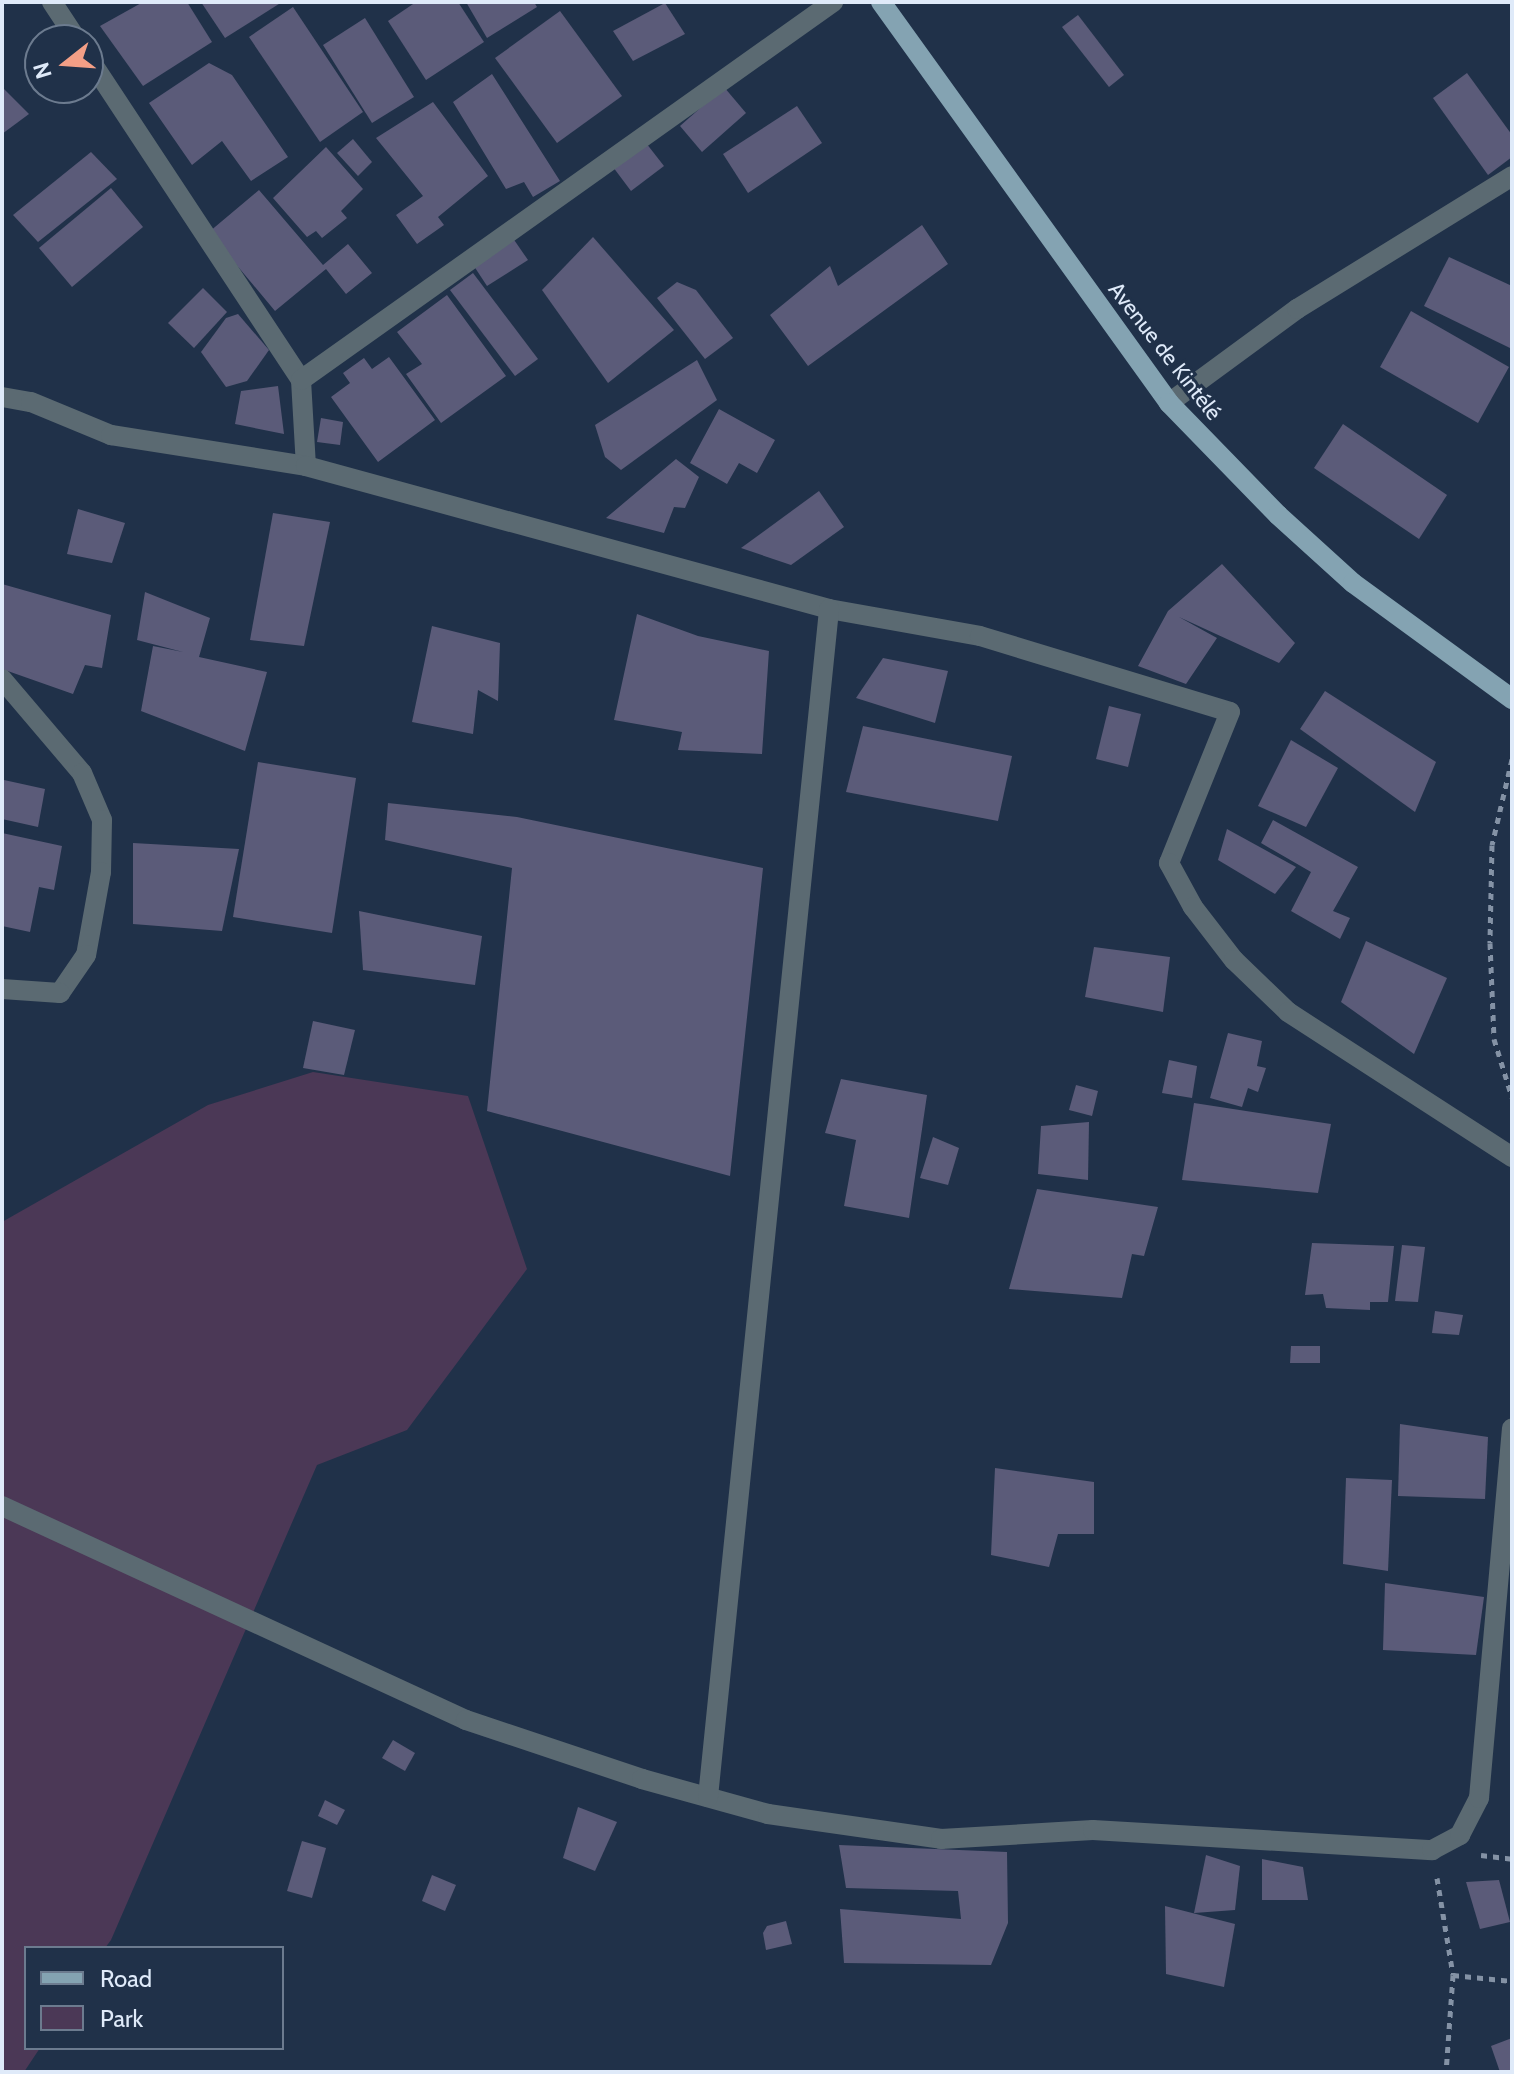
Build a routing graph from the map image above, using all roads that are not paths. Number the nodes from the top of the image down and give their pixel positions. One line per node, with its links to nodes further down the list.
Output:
1 (52, 2): 4 (street)
2 (833, 2): 7 (street)
3 (881, 2): 9 (main road, Avenue de Kintélé)
4 (66, 24)
5 (104, 81): 7 (street)
6 (1512, 176): 9 (street)
7 (301, 380): 10 (street)
8 (2, 397): 10 (street)
9 (1169, 403): 13 (main road, Avenue de Kintélé)
10 (306, 466): 11 (street)
11 (829, 609): 15 (street); 18 (street)
12 (2, 679): 14 (street)
13 (1512, 699)
14 (2, 989)
15 (1512, 1157)
16 (1512, 1428): 18 (street)
17 (2, 1506): 18 (street)
18 (708, 1797)

